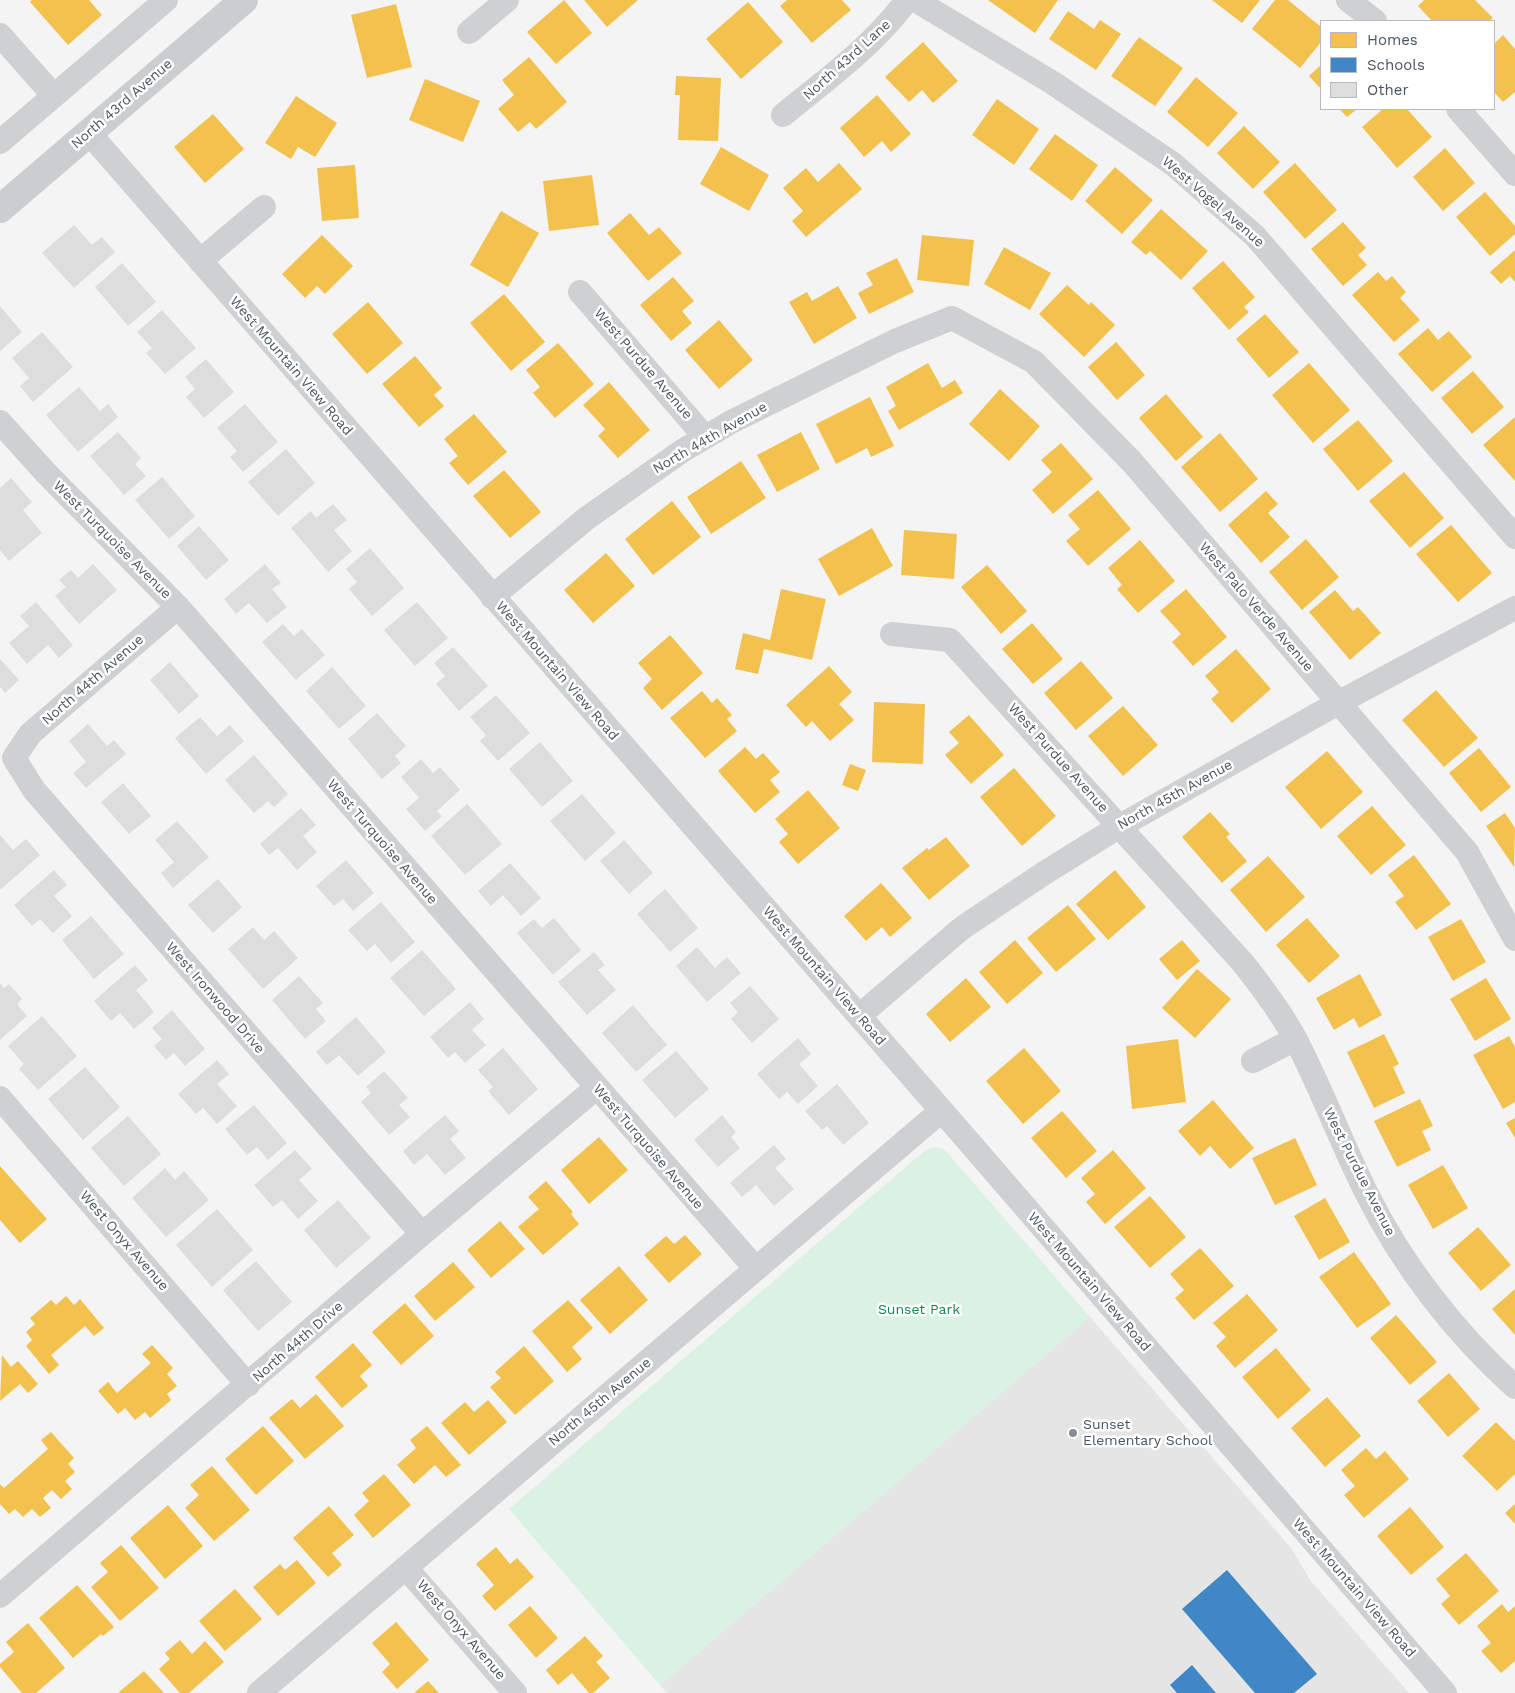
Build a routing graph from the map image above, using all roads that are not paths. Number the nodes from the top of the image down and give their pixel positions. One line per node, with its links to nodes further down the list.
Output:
1 (244, 0): 13 (main road, North 43rd Avenue)
2 (507, 0): 8 (street)
3 (907, 0): 12 (street, North 43rd Lane)
4 (915, 0): 23 (street, West Vogel Avenue)
5 (1348, 0): 7 (street)
6 (153, 4): 10 (street)
7 (1374, 20)
8 (469, 32)
9 (0, 35): 10 (street)
10 (54, 96): 14 (street)
11 (1459, 110): 15 (street)
12 (783, 115)
13 (89, 132): 17 (main road, North 43rd Avenue); 18 (street, West Mountain View Road)
14 (0, 142)
15 (1515, 174)
16 (264, 208): 18 (street)
17 (0, 209)
18 (200, 261): 24 (street, West Mountain View Road)
19 (580, 292): 22 (street, West Purdue Avenue)
20 (952, 318): 22 (street, North 44th Avenue); 28 (street, West Palo Verde Avenue)
21 (3, 430): 25 (street, West Turquoise Avenue)
22 (705, 437): 24 (street, North 44th Avenue)
23 (1515, 537)
24 (492, 597): 32 (street, West Mountain View Road)
25 (178, 607): 29 (street, North 44th Avenue); 35 (street, West Turquoise Avenue)
26 (1515, 608): 28 (street, North 45th Avenue)
27 (892, 634): 30 (street, West Purdue Avenue)
28 (1338, 703): 30 (street, North 45th Avenue); 31 (street, West Palo Verde Avenue)
29 (14, 758): 38 (street, West Ironwood Drive)
30 (1120, 826): 32 (street, North 45th Avenue); 33 (street, West Purdue Avenue)
31 (1515, 939)
32 (859, 1016): 37 (street, West Mountain View Road)
33 (1295, 1039): 34 (street); 41 (street, West Purdue Avenue)
34 (1252, 1061)
35 (596, 1088): 38 (street, North 44th Drive); 39 (street, West Turquoise Avenue)
36 (0, 1098): 40 (street, West Onyx Avenue)
37 (941, 1111): 39 (street, North 45th Avenue); 46 (street, West Mountain View Road)
38 (422, 1234): 40 (street, North 44th Drive)
39 (756, 1270): 42 (street, North 45th Avenue)
40 (248, 1385): 43 (street, North 44th Drive)
41 (1515, 1387)
42 (406, 1568): 44 (street, North 45th Avenue); 45 (street, West Onyx Avenue)
43 (0, 1596)
44 (259, 1693)
45 (515, 1693)
46 (1445, 1693)

